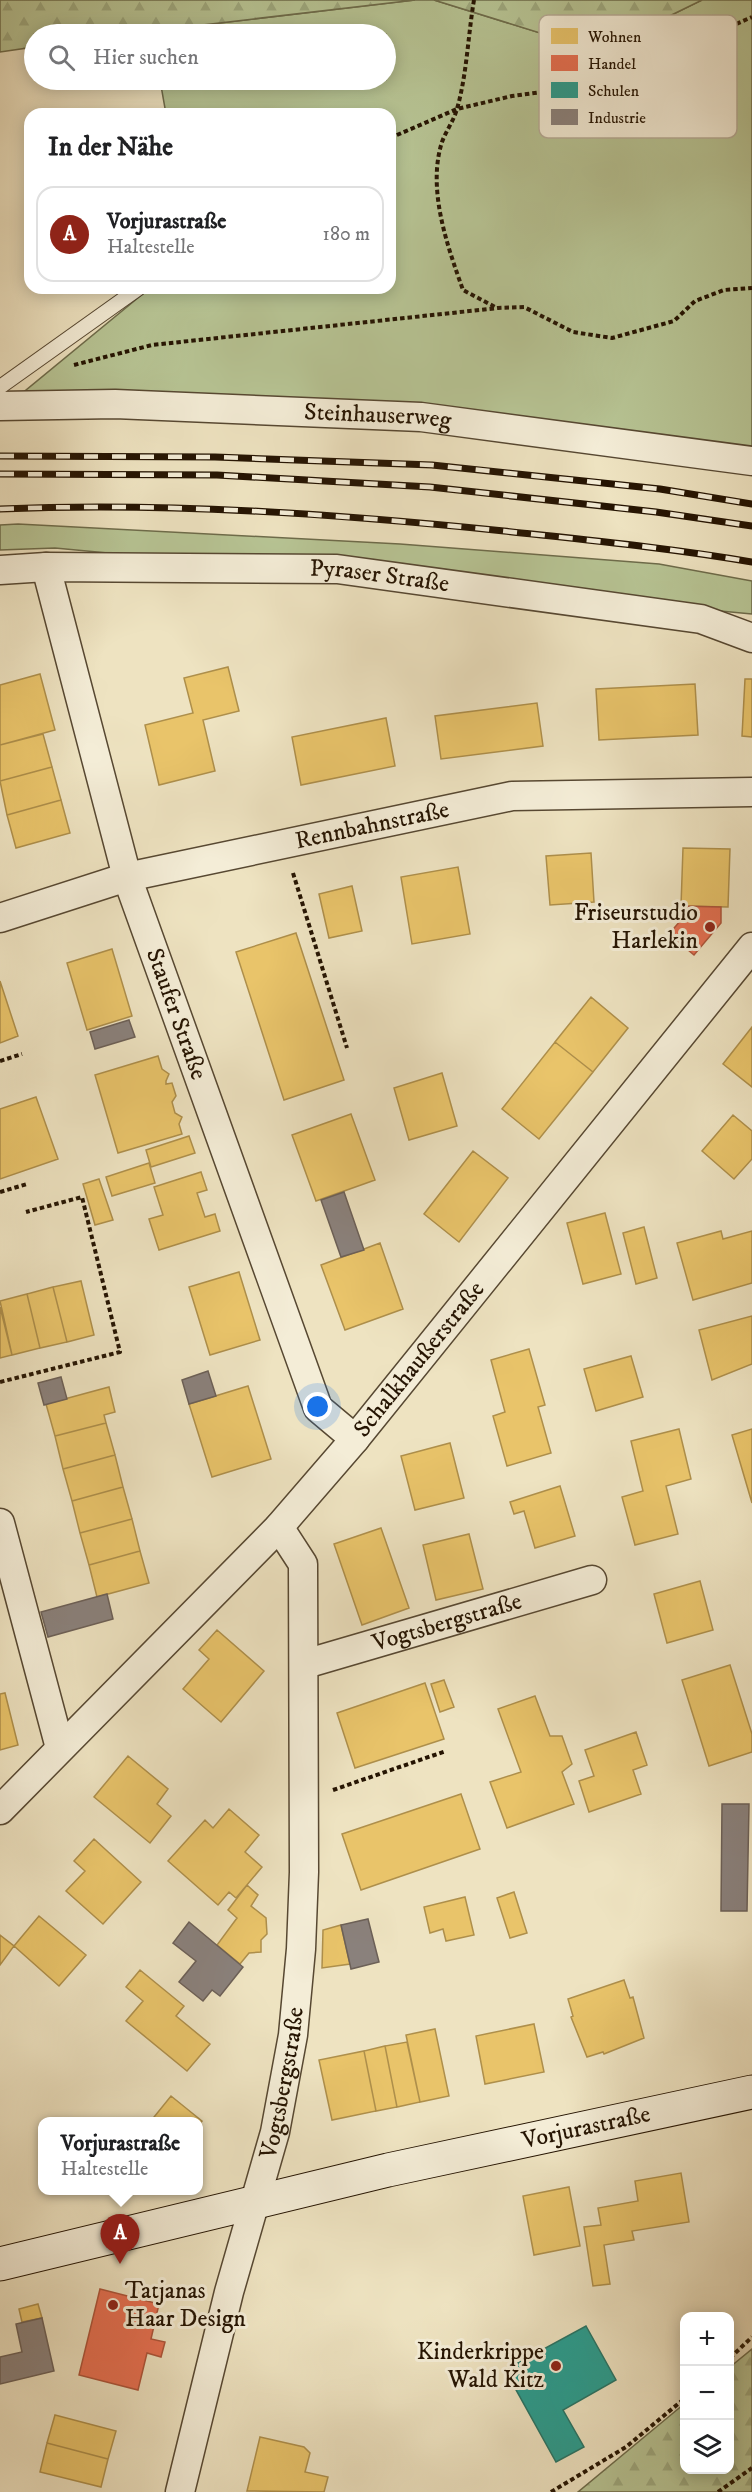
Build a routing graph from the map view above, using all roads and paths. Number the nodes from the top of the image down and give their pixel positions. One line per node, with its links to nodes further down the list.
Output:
1 (474, 0): 5 (path)
2 (752, 17): 3 (path)
3 (737, 24)
4 (539, 92): 5 (path)
5 (457, 109): 6 (path); 9 (path)
6 (396, 135)
7 (752, 288): 9 (path)
8 (131, 294): 11 (lane)
9 (498, 308): 10 (path)
10 (71, 366)
11 (0, 387)
12 (0, 406): 13 (street, Steinhauserweg)
13 (752, 461)
14 (46, 567): 15 (street, Pyraser Straße); 16 (street, Pyraser Straße); 19 (street, Staufer Straße)
15 (0, 570)
16 (752, 638)
17 (752, 792): 18 (street, Rennbahnstraße)
18 (283, 844): 19 (street, Rennbahnstraße); 22 (path)
19 (127, 877): 20 (street, Rennbahnstraße); 29 (street, Staufer Straße)
20 (0, 918)
21 (752, 948): 29 (street, Schalkhaußerstraße)
22 (347, 1048)
23 (22, 1054): 24 (path)
24 (0, 1061)
25 (27, 1184): 26 (path)
26 (0, 1192)
27 (26, 1212): 28 (path)
28 (0, 1382)
29 (355, 1439): 31 (street, Schalkhaußerstraße)
30 (0, 1523): 34 (street)
31 (279, 1527): 33 (street, Vogtsbergstraße); 34 (street, Schalkhaußerstraße)
32 (592, 1580): 33 (street, Vogtsbergstraße)
33 (304, 1664): 36 (street, Vogtsbergstraße)
34 (60, 1748): 37 (street, Schalkhaußerstraße)
35 (446, 1750): 36 (path)
36 (304, 1800): 39 (street, Vogtsbergstraße)
37 (0, 1810)
38 (752, 2092): 39 (main road, Vorjurastraße)
39 (257, 2202): 40 (main road, Vorjurastraße); 45 (street, Vogtsbergstraße)
40 (0, 2264)
41 (752, 2337): 42 (path)
42 (734, 2353)
43 (680, 2402): 46 (path)
44 (752, 2468): 47 (path)
45 (180, 2492)
46 (551, 2492)
47 (718, 2492)

